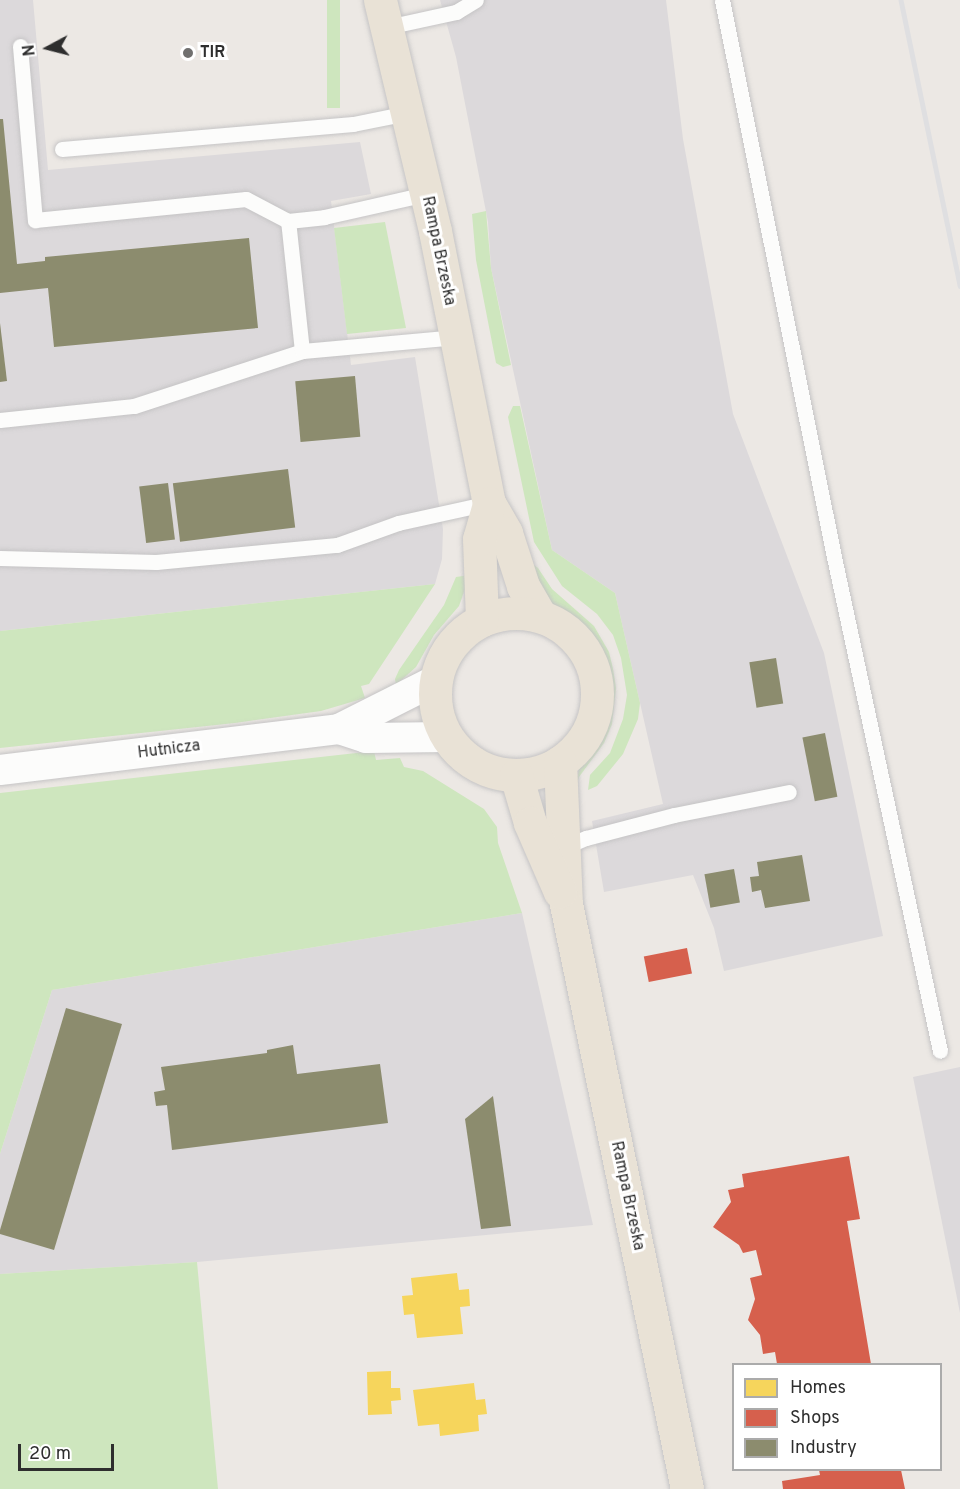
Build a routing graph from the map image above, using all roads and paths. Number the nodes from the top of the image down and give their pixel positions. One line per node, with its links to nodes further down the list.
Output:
1 (476, 0): 3 (lane)
2 (722, 0): 24 (lane)
3 (384, 14): 5 (highway, Rampa Brzeska)
4 (20, 46): 8 (lane)
5 (407, 113): 6 (lane); 7 (highway, Rampa Brzeska)
6 (62, 149)
7 (426, 194): 8 (lane); 9 (highway, Rampa Brzeska)
8 (288, 221): 10 (lane)
9 (457, 338): 10 (lane); 12 (highway, Rampa Brzeska)
10 (302, 351): 11 (lane)
11 (0, 420)
12 (489, 503): 13 (lane); 14 (highway, Rampa Brzeska); 15 (highway, Rampa Brzeska)
13 (0, 558)
14 (540, 616): 15 (highway); 19 (highway)
15 (482, 620): 16 (highway)
16 (436, 680): 17 (street, Hutnicza); 18 (highway)
17 (339, 729): 18 (street, Hutnicza); 20 (street, Hutnicza)
18 (447, 737): 21 (highway)
19 (560, 762): 21 (highway); 23 (highway, Rampa Brzeska)
20 (0, 770)
21 (516, 775): 23 (highway, Rampa Brzeska)
22 (789, 792): 23 (lane)
23 (553, 851): 25 (highway, Rampa Brzeska)
24 (940, 1051)
25 (687, 1489)

